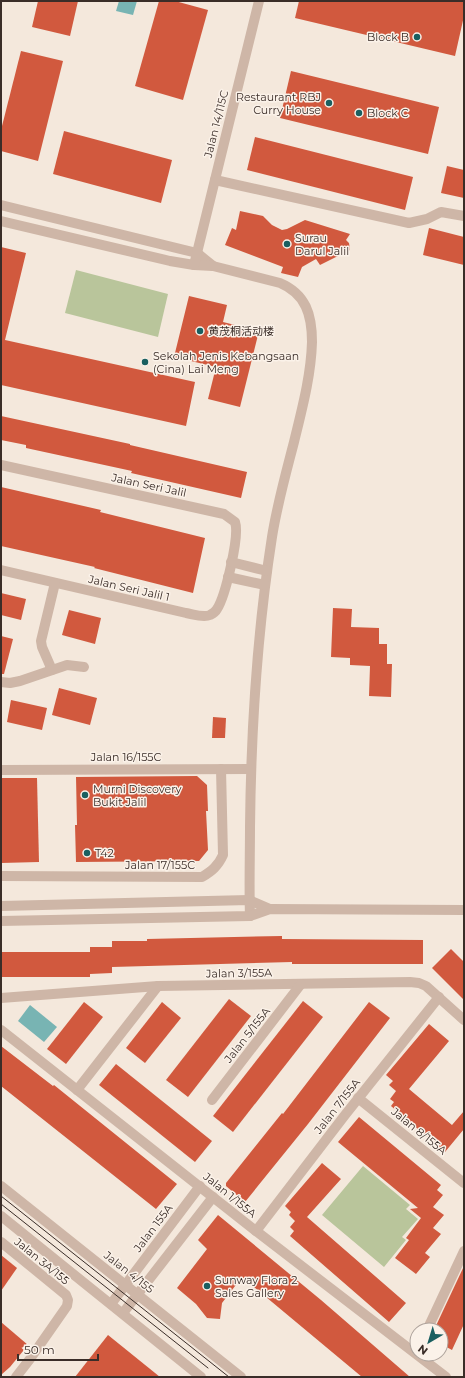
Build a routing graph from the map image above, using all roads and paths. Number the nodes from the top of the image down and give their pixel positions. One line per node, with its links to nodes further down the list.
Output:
1 (259, 1): 2 (street, Jalan 14/115C)
2 (215, 180): 4 (street); 6 (street, Jalan 14/115C)
3 (1, 205): 6 (street)
4 (464, 216)
5 (1, 221): 7 (street)
6 (197, 253): 7 (street, Jalan 14/115C); 8 (street)
7 (194, 265): 8 (street)
8 (213, 266): 12 (street)
9 (1, 465): 10 (street, Jalan Seri Jalil)
10 (231, 562): 12 (street); 13 (street, Jalan Seri Jalil)
11 (1, 570): 14 (street, Jalan Seri Jalil 1)
12 (267, 571): 15 (street)
13 (228, 577): 14 (street, Jalan Seri Jalil 1); 15 (street)
14 (55, 583): 17 (street)
15 (264, 586): 19 (street)
16 (84, 667): 17 (street)
17 (52, 670): 18 (street)
18 (1, 682)
19 (251, 768): 20 (street, Jalan 16/155C); 23 (street)
20 (220, 769): 21 (street, Jalan 16/155C); 22 (street, Jalan 17/155C)
21 (1, 770)
22 (1, 876)
23 (249, 900): 24 (street); 25 (street); 27 (street)
24 (1, 906)
25 (270, 909): 26 (street); 27 (street)
26 (464, 910)
27 (250, 916): 28 (street)
28 (1, 921)
29 (301, 984): 30 (street, Jalan 3/155A); 31 (street, Jalan 3/155A); 37 (street, Jalan 5/155A)
30 (158, 986): 32 (street, Jalan 3/155A); 35 (street)
31 (439, 997): 33 (street, Jalan 3/155A); 36 (street, Jalan 7/155A)
32 (1, 998)
33 (464, 1020)
34 (1, 1030): 35 (street, Jalan 1/155A)
35 (77, 1090): 40 (street, Jalan 1/155A)
36 (358, 1098): 38 (street, Jalan 8/155A); 43 (street, Jalan 7/155A)
37 (212, 1100)
38 (464, 1183)
39 (1, 1186): 46 (street, Jalan 4/155)
40 (200, 1186): 41 (street, Jalan 1/155A); 46 (street, Jalan 155A)
41 (213, 1197): 43 (street, Jalan 1/155A); 47 (street)
42 (1, 1216): 48 (street)
43 (256, 1231): 51 (street, Jalan 1/155A)
44 (1, 1242): 53 (street, Jalan 3A/155)
45 (464, 1251): 50 (street)
46 (125, 1284): 47 (street, Jalan 4/155); 48 (street, Jalan 155A)
47 (138, 1294): 49 (street); 55 (street, Jalan 4/155)
48 (111, 1304): 49 (street)
49 (123, 1313): 54 (street)
50 (431, 1322)
51 (409, 1347)
52 (428, 1362): 56 (street, Jalan 1/155A)
53 (16, 1377)
54 (201, 1377)
55 (241, 1377)
56 (446, 1377)

